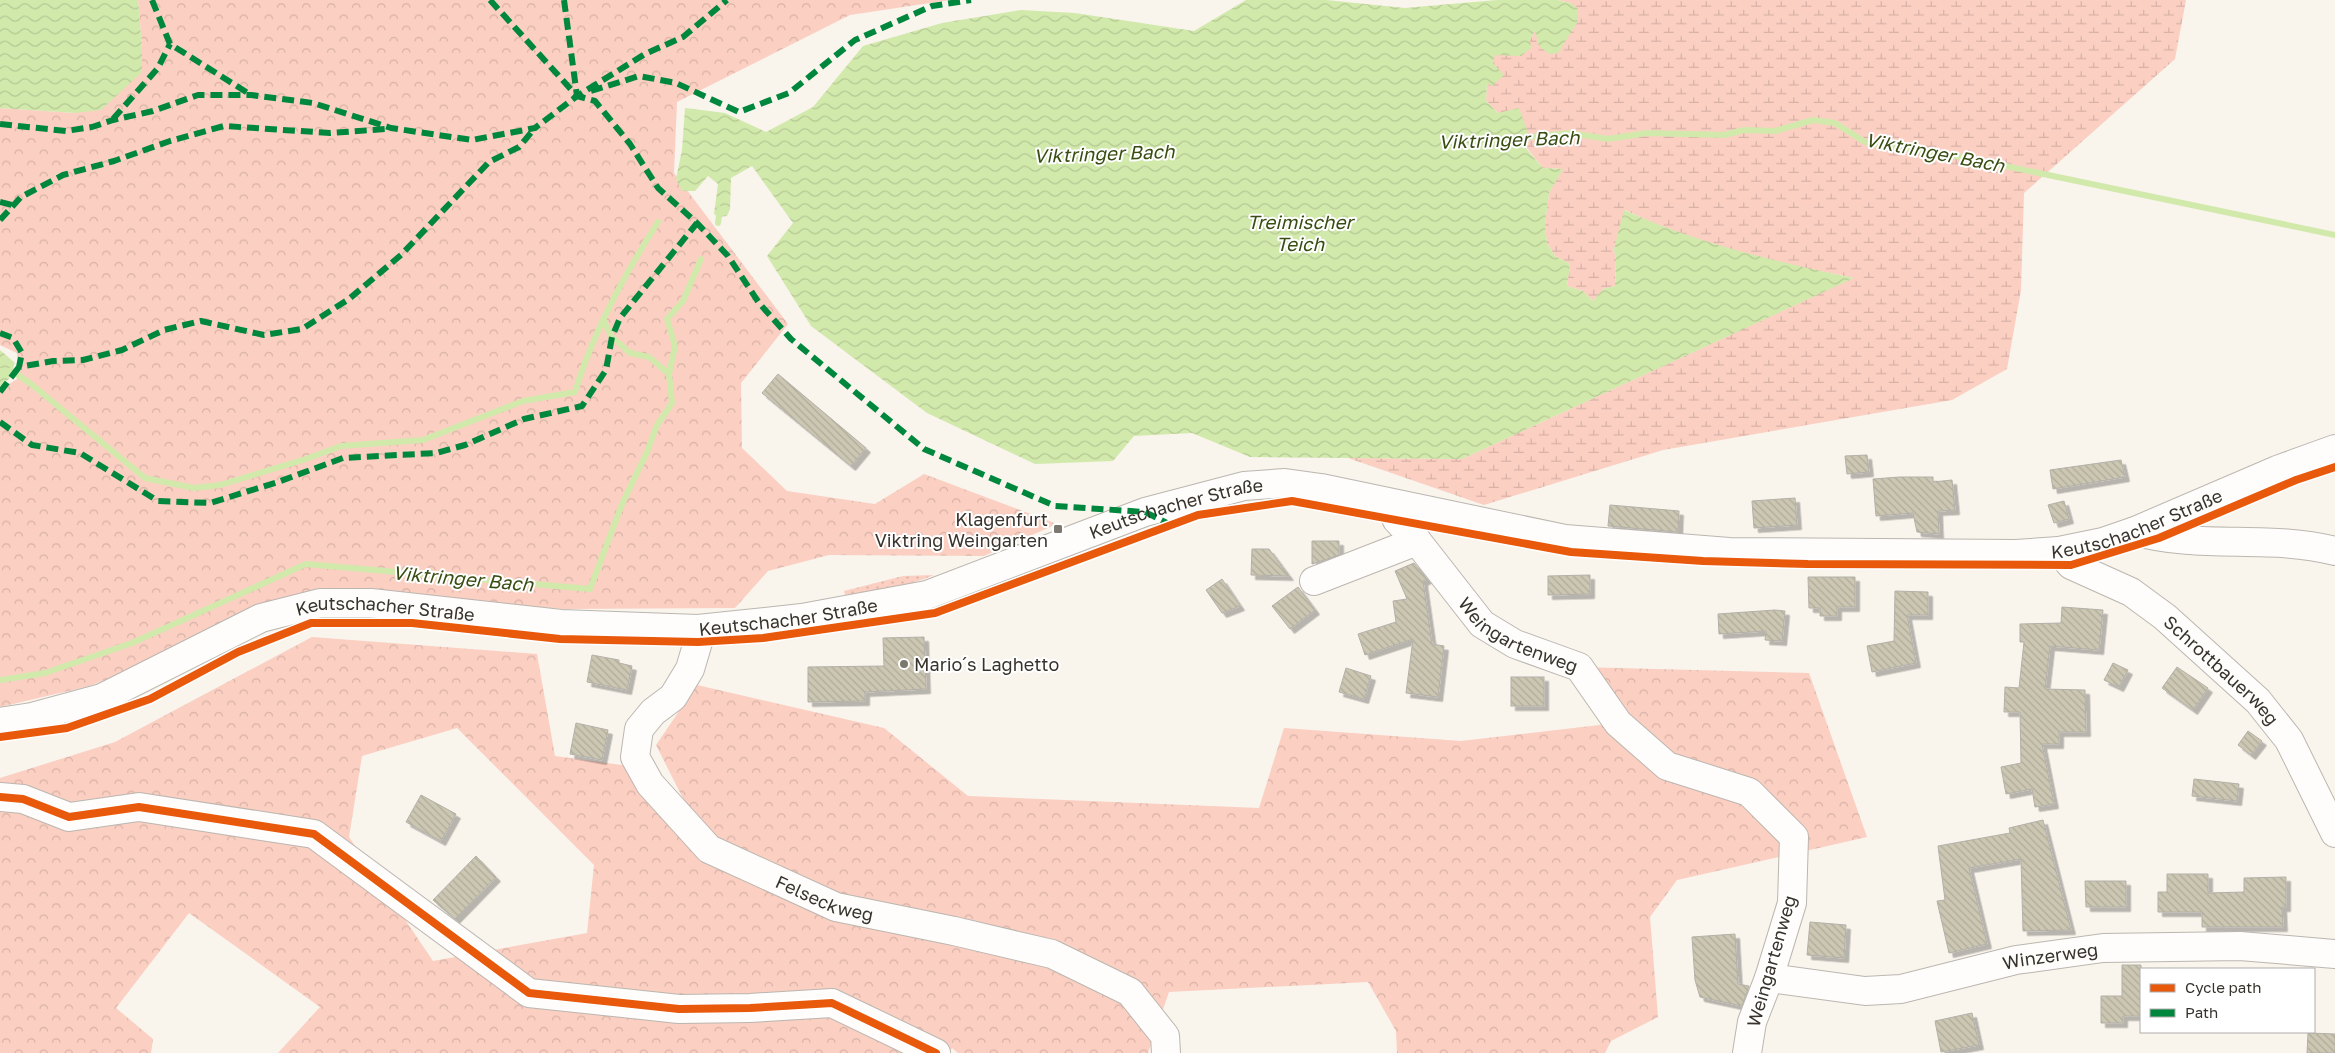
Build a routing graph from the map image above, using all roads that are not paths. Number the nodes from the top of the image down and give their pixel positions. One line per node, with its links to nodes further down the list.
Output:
1 (2335, 449): 3 (street, Keutschacher Straße)
2 (1402, 507): 4 (street, Weingartenweg); 5 (street, Keutschacher Straße); 8 (street, Keutschacher Straße)
3 (2135, 531): 5 (street, Keutschacher Straße); 6 (street)
4 (1417, 541): 7 (street); 13 (street, Weingartenweg)
5 (2059, 551): 11 (street, Schrottbauerweg)
6 (2335, 551)
7 (1314, 581)
8 (698, 629): 9 (street, Keutschacher Straße); 15 (street, Felseckweg)
9 (0, 722)
10 (0, 797): 14 (street)
11 (2335, 834)
12 (2335, 954): 13 (street, Winzerweg)
13 (1769, 978): 16 (street, Weingartenweg)
14 (936, 1053)
15 (1166, 1053)
16 (1747, 1053)

